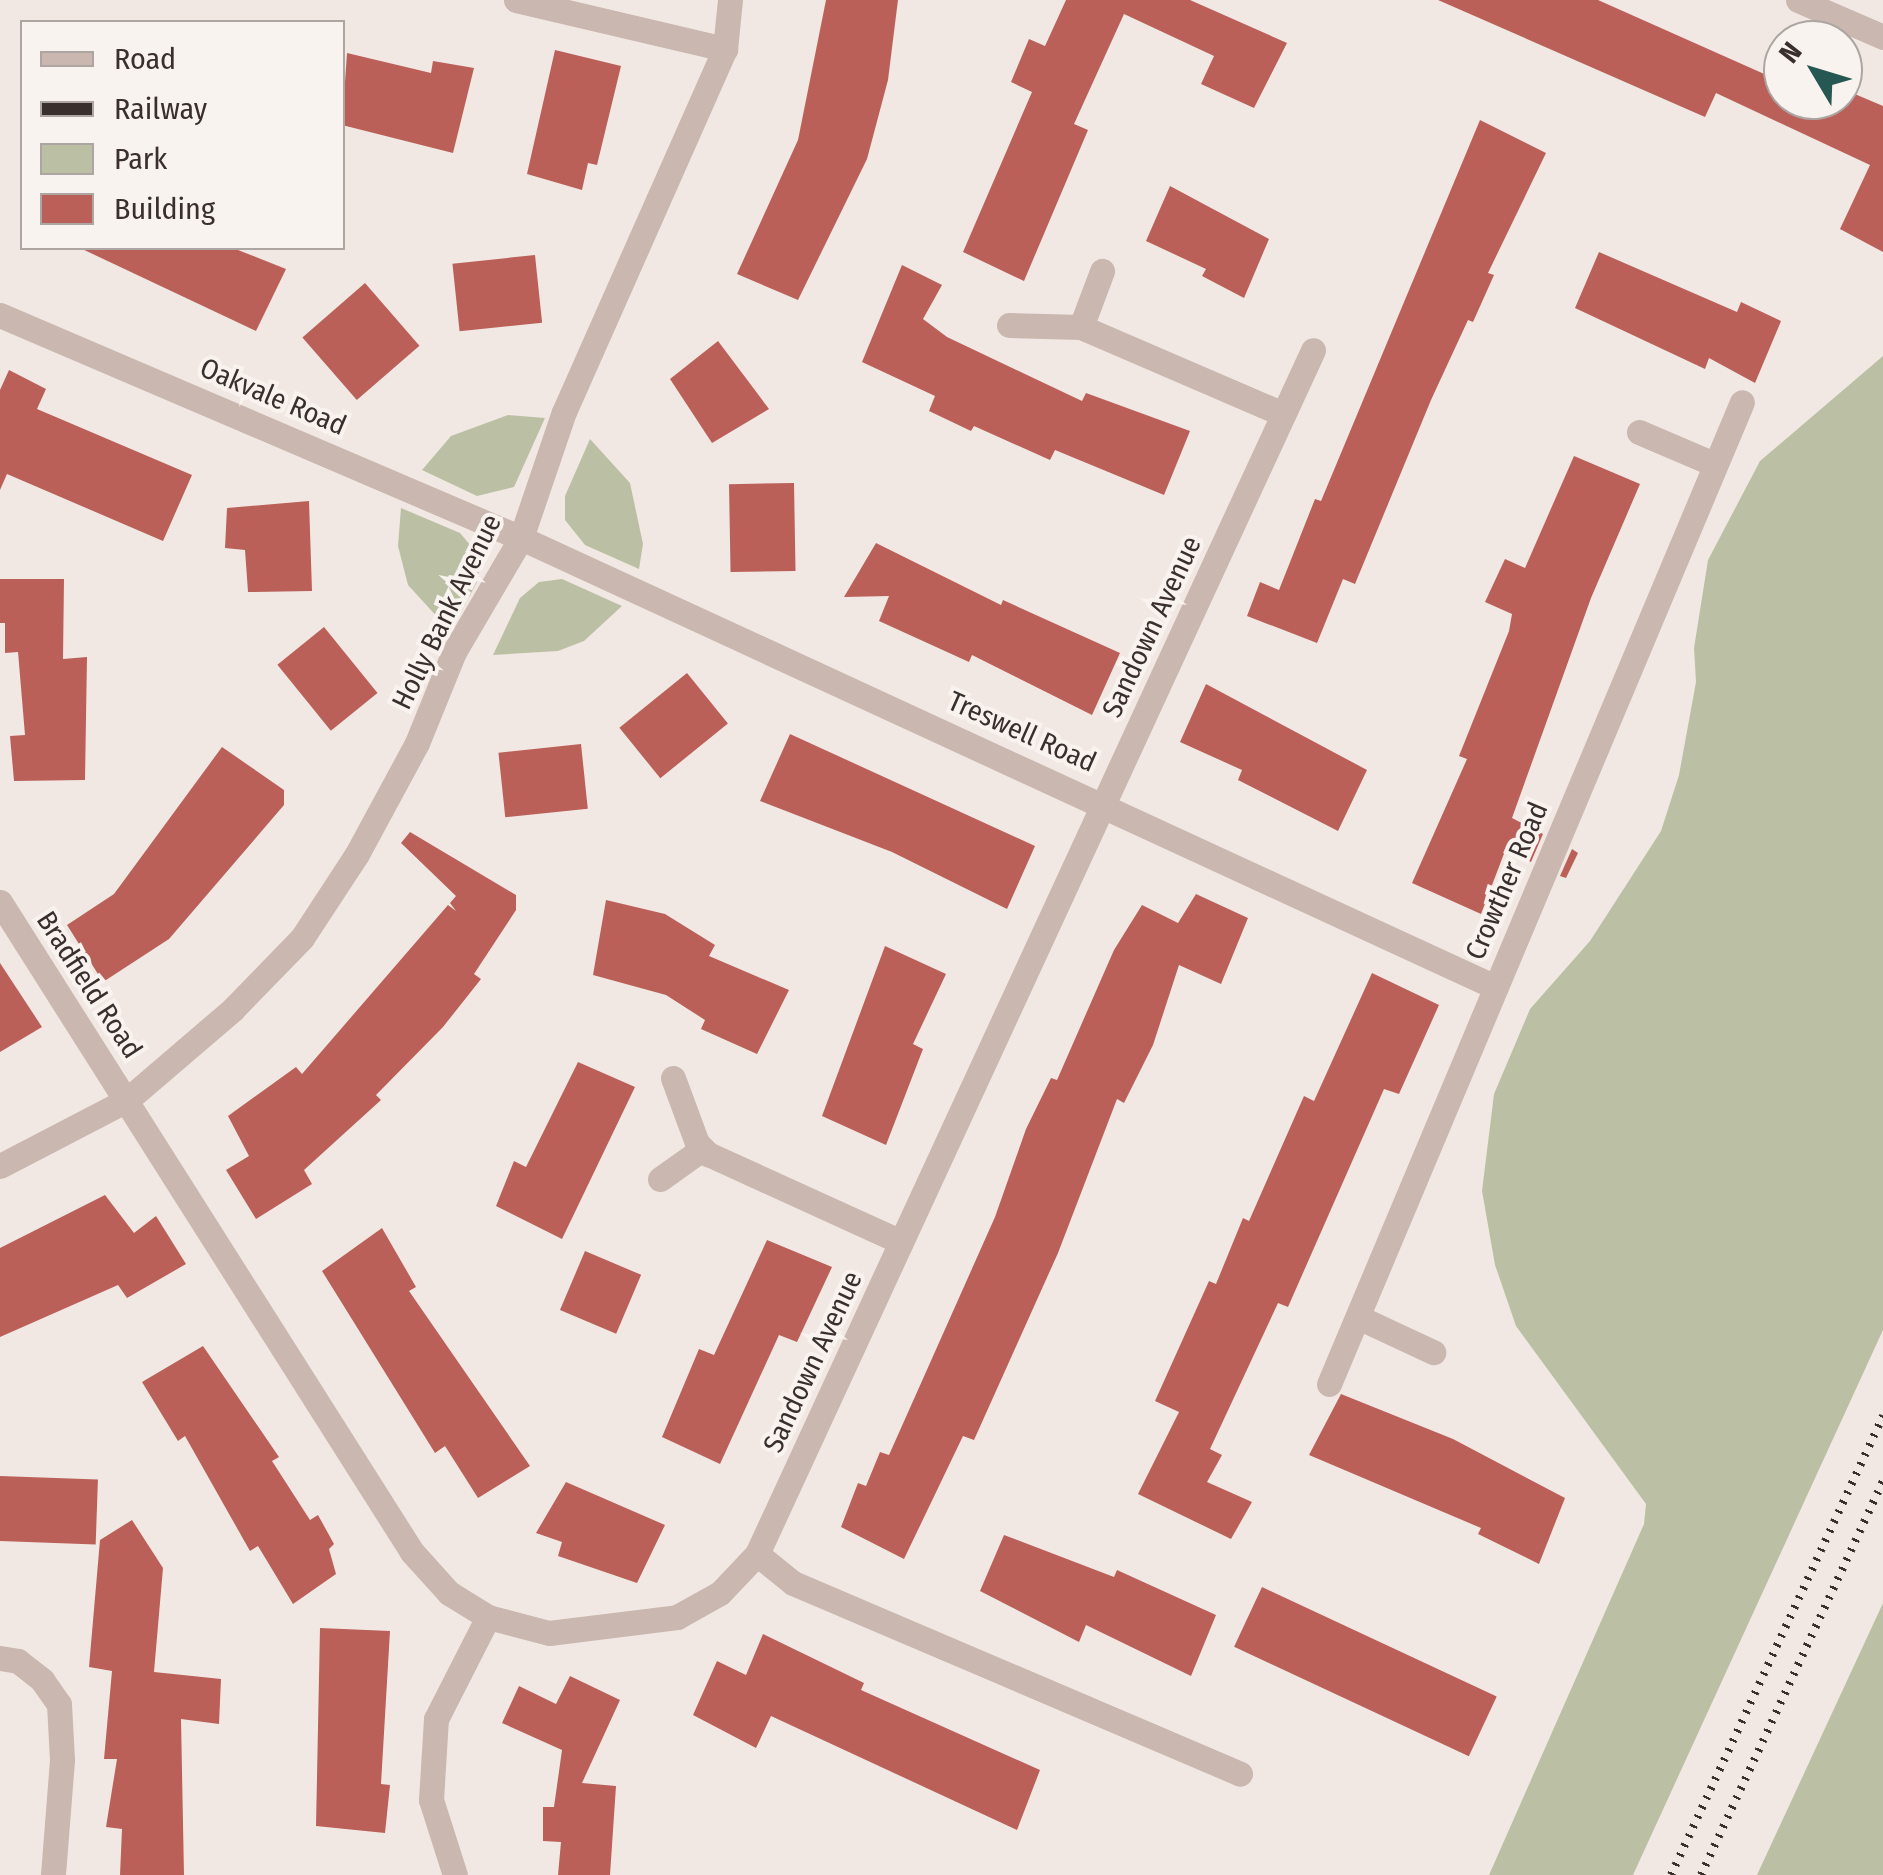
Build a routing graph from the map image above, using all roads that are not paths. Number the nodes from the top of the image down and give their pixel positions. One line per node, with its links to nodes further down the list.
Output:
1 (516, 0): 5 (street)
2 (730, 0): 5 (street, Holly Bank Avenue)
3 (1798, 0): 4 (street)
4 (1883, 37)
5 (725, 49): 15 (street, Holly Bank Avenue)
6 (1102, 271): 9 (street)
7 (0, 314): 15 (street, Oakvale Road)
8 (1009, 325): 9 (street)
9 (1081, 326): 12 (street)
10 (1312, 350): 12 (street, Sandown Avenue)
11 (1742, 402): 14 (street, Crowther Road)
12 (1283, 414): 16 (street, Sandown Avenue)
13 (1639, 432): 14 (street)
14 (1714, 464): 18 (street, Crowther Road)
15 (520, 538): 16 (street, Treswell Road); 20 (street, Holly Bank Avenue)
16 (1105, 802): 18 (street, Treswell Road); 24 (street, Sandown Avenue)
17 (0, 902): 20 (street, Bradfield Road)
18 (1495, 987): 25 (street, Crowther Road)
19 (674, 1078): 21 (street)
20 (127, 1100): 22 (street, Holly Bank Avenue); 29 (street, Sandown Avenue)
21 (702, 1149): 23 (street); 24 (street)
22 (0, 1166)
23 (660, 1179)
24 (901, 1242): 28 (street, Sandown Avenue)
25 (1360, 1318): 26 (street); 27 (street, Crowther Road)
26 (1432, 1352)
27 (1328, 1384)
28 (758, 1554): 29 (street, Sandown Avenue); 31 (street)
29 (488, 1617): 33 (street)
30 (0, 1658): 32 (street)
31 (1240, 1774)
32 (52, 1875)
33 (455, 1875)

